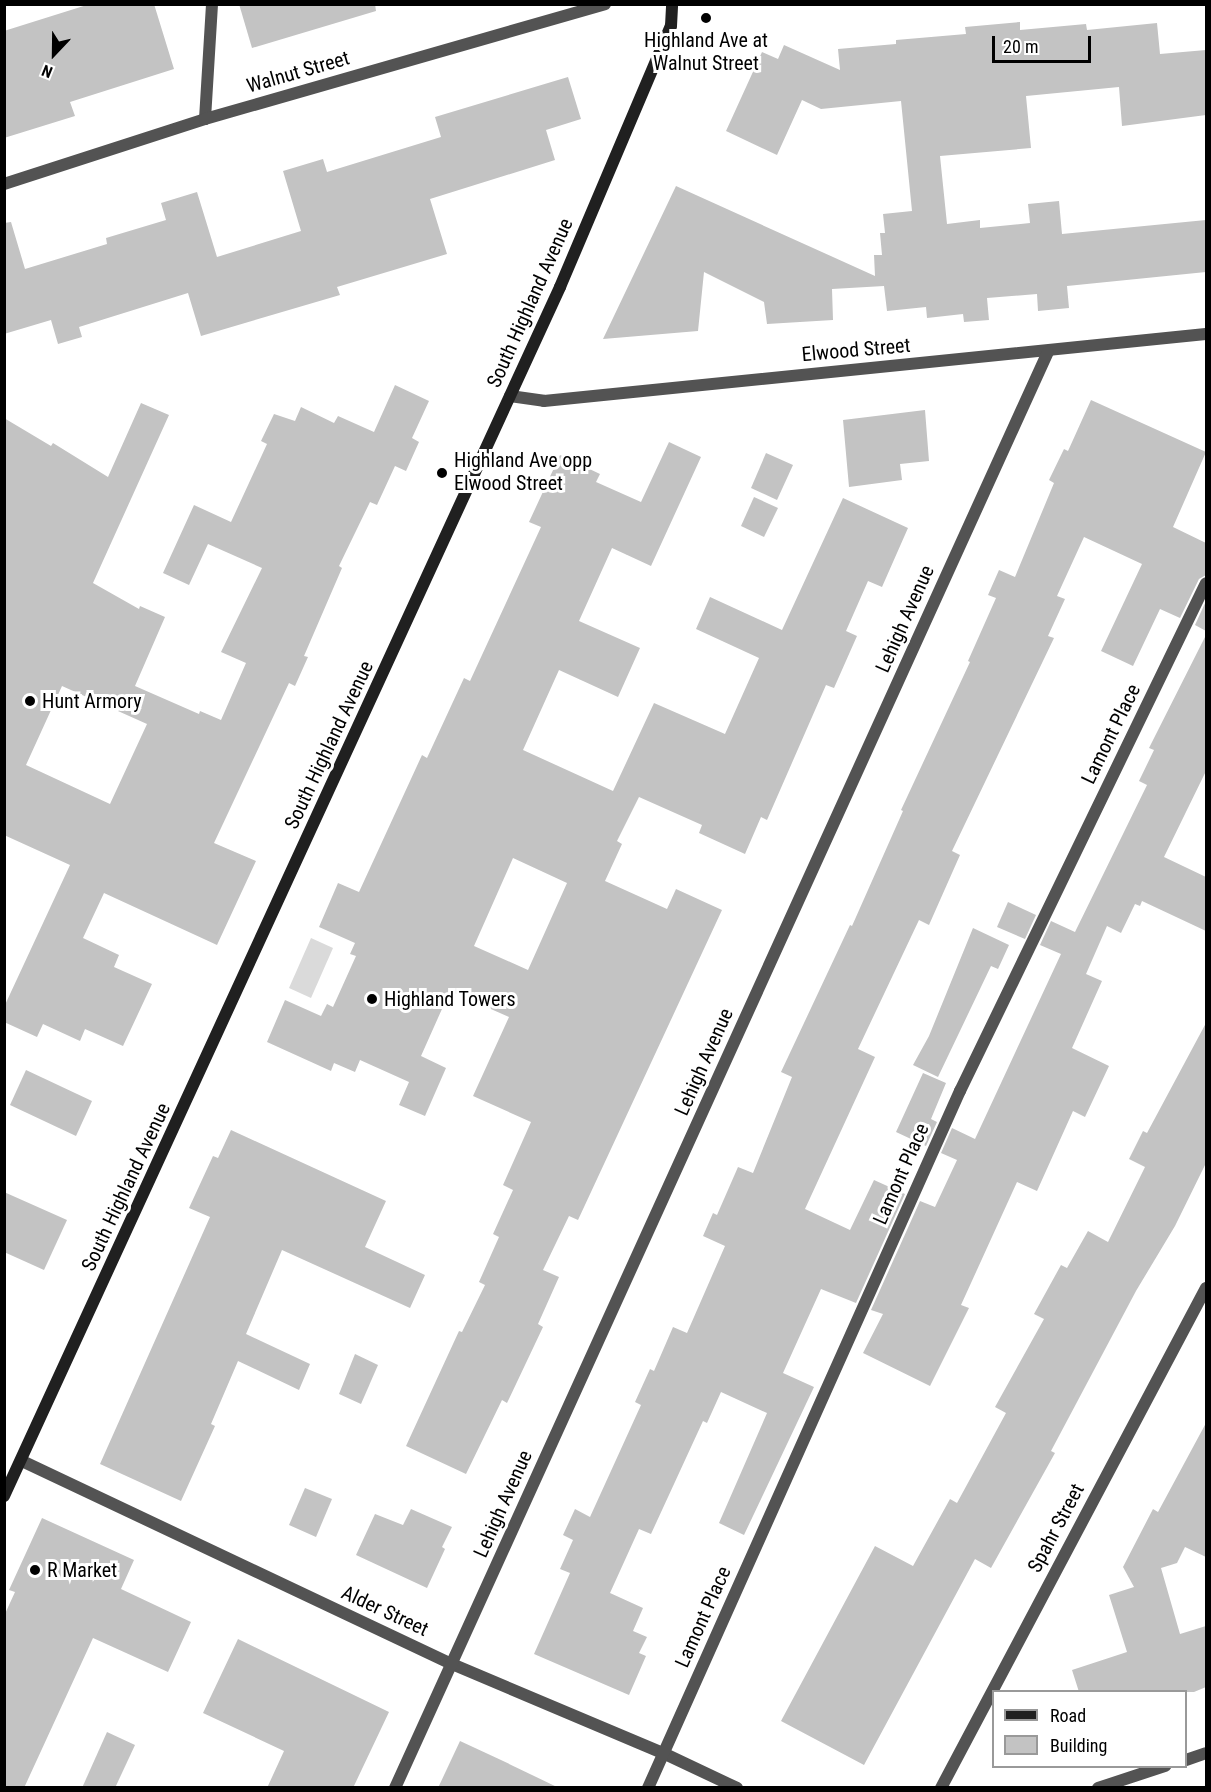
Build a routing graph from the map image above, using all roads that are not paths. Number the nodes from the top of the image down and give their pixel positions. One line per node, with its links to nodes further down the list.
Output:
1 (212, 4): 4 (street)
2 (605, 4): 4 (street, Walnut Street)
3 (672, 4): 8 (main road, South Highland Avenue)
4 (205, 119): 5 (street, Walnut Street)
5 (4, 184)
6 (1206, 334): 7 (street, Elwood Street)
7 (1048, 351): 8 (street, Elwood Street); 13 (street, Lehigh Avenue)
8 (510, 396): 11 (main road, South Highland Avenue)
9 (1206, 583): 16 (street, Lamont Place)
10 (1206, 1288): 14 (street, Spahr Street)
11 (22, 1461): 12 (main road, South Highland Avenue); 13 (street, Alder Street)
12 (4, 1496)
13 (452, 1664): 16 (street, Alder Street); 20 (street, Lehigh Avenue)
14 (993, 1690)
15 (992, 1692): 23 (street, Spahr Street)
16 (663, 1753): 21 (street, Lamont Place); 22 (street, Alder Street)
17 (1206, 1753): 18 (street)
18 (1187, 1759)
19 (1162, 1768): 24 (street)
20 (396, 1788)
21 (648, 1788)
22 (737, 1788)
23 (941, 1788)
24 (1098, 1788)

